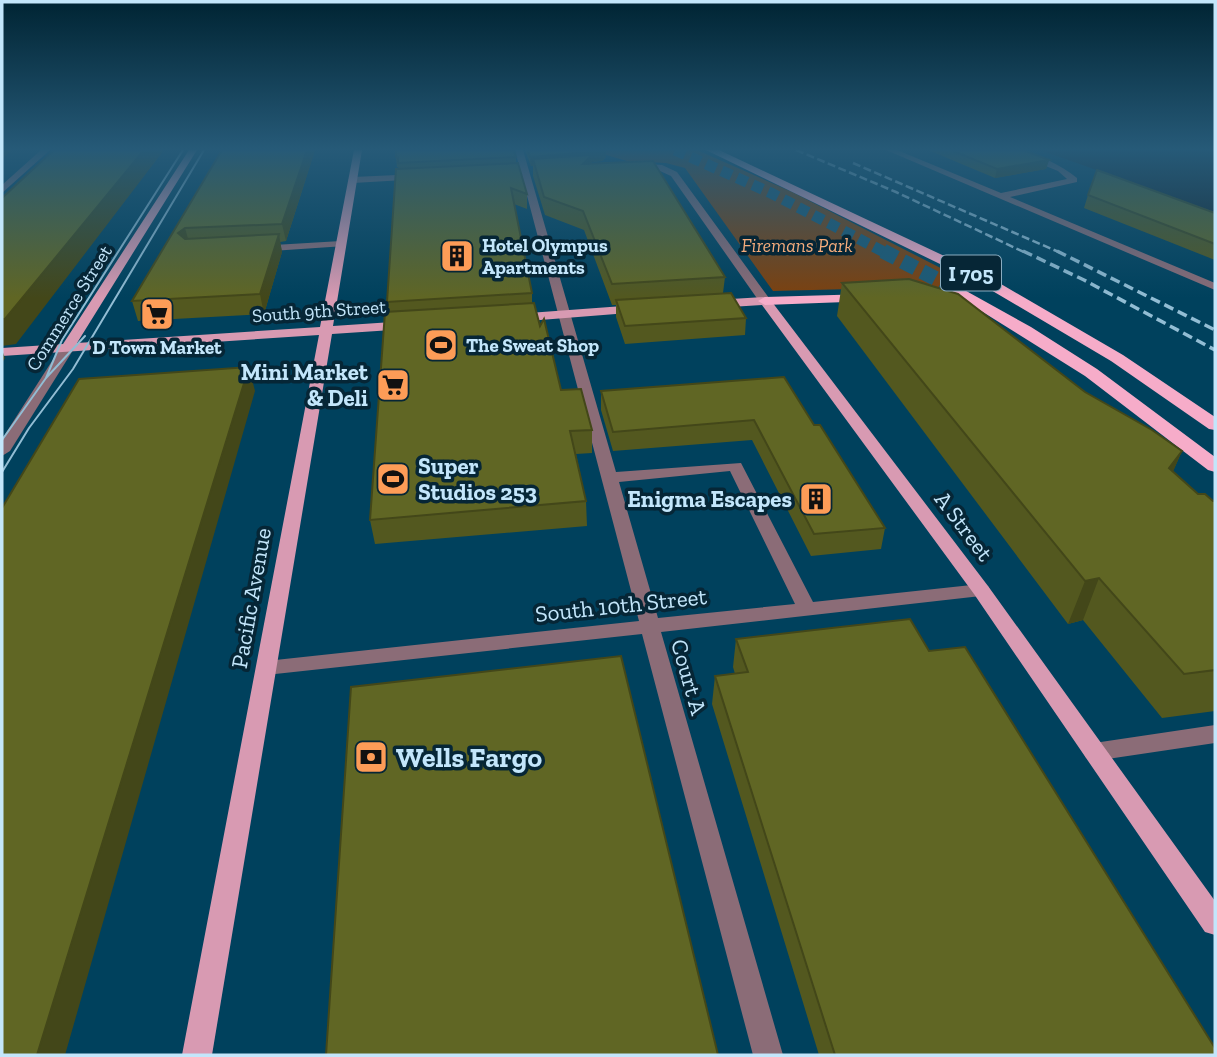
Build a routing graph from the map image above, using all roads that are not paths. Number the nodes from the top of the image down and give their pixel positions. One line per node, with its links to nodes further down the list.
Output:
1 (162, 199): 19 (main road, Commerce Street)
2 (349, 199): 7 (main road, Pacific Avenue)
3 (533, 199): 15 (street, Court A)
4 (692, 199): 12 (street, A Street)
5 (815, 199): 21 (highway, I 705)
6 (1009, 199): 9 (street)
7 (341, 244): 8 (street); 18 (main road, Pacific Avenue)
8 (244, 250)
9 (1215, 286)
10 (959, 291): 23 (highway, I 705)
11 (886, 299): 12 (highway)
12 (765, 301): 13 (main road); 25 (main road, A Street)
13 (696, 305)
14 (656, 308): 15 (main road)
15 (563, 314): 16 (main road); 24 (street, Court A)
16 (496, 319)
17 (414, 324): 18 (main road, South 9th Street)
18 (326, 330): 19 (main road, South 9th Street); 28 (main road, Pacific Avenue)
19 (68, 347): 20 (main road, South 9th Street); 22 (street, Commerce Street)
20 (2, 352)
21 (1215, 425)
22 (2, 451)
23 (1215, 466)
24 (608, 478): 26 (street); 27 (street, Court A)
25 (981, 590): 26 (street, South 10th Street); 30 (main road, A Street)
26 (807, 609): 27 (street, South 10th Street)
27 (649, 626): 28 (street, South 10th Street); 33 (street, Court A)
28 (266, 668): 32 (main road, Pacific Avenue)
29 (1215, 734): 30 (street)
30 (1094, 752): 31 (main road, A Street)
31 (1215, 923)
32 (197, 1055)
33 (768, 1055)

